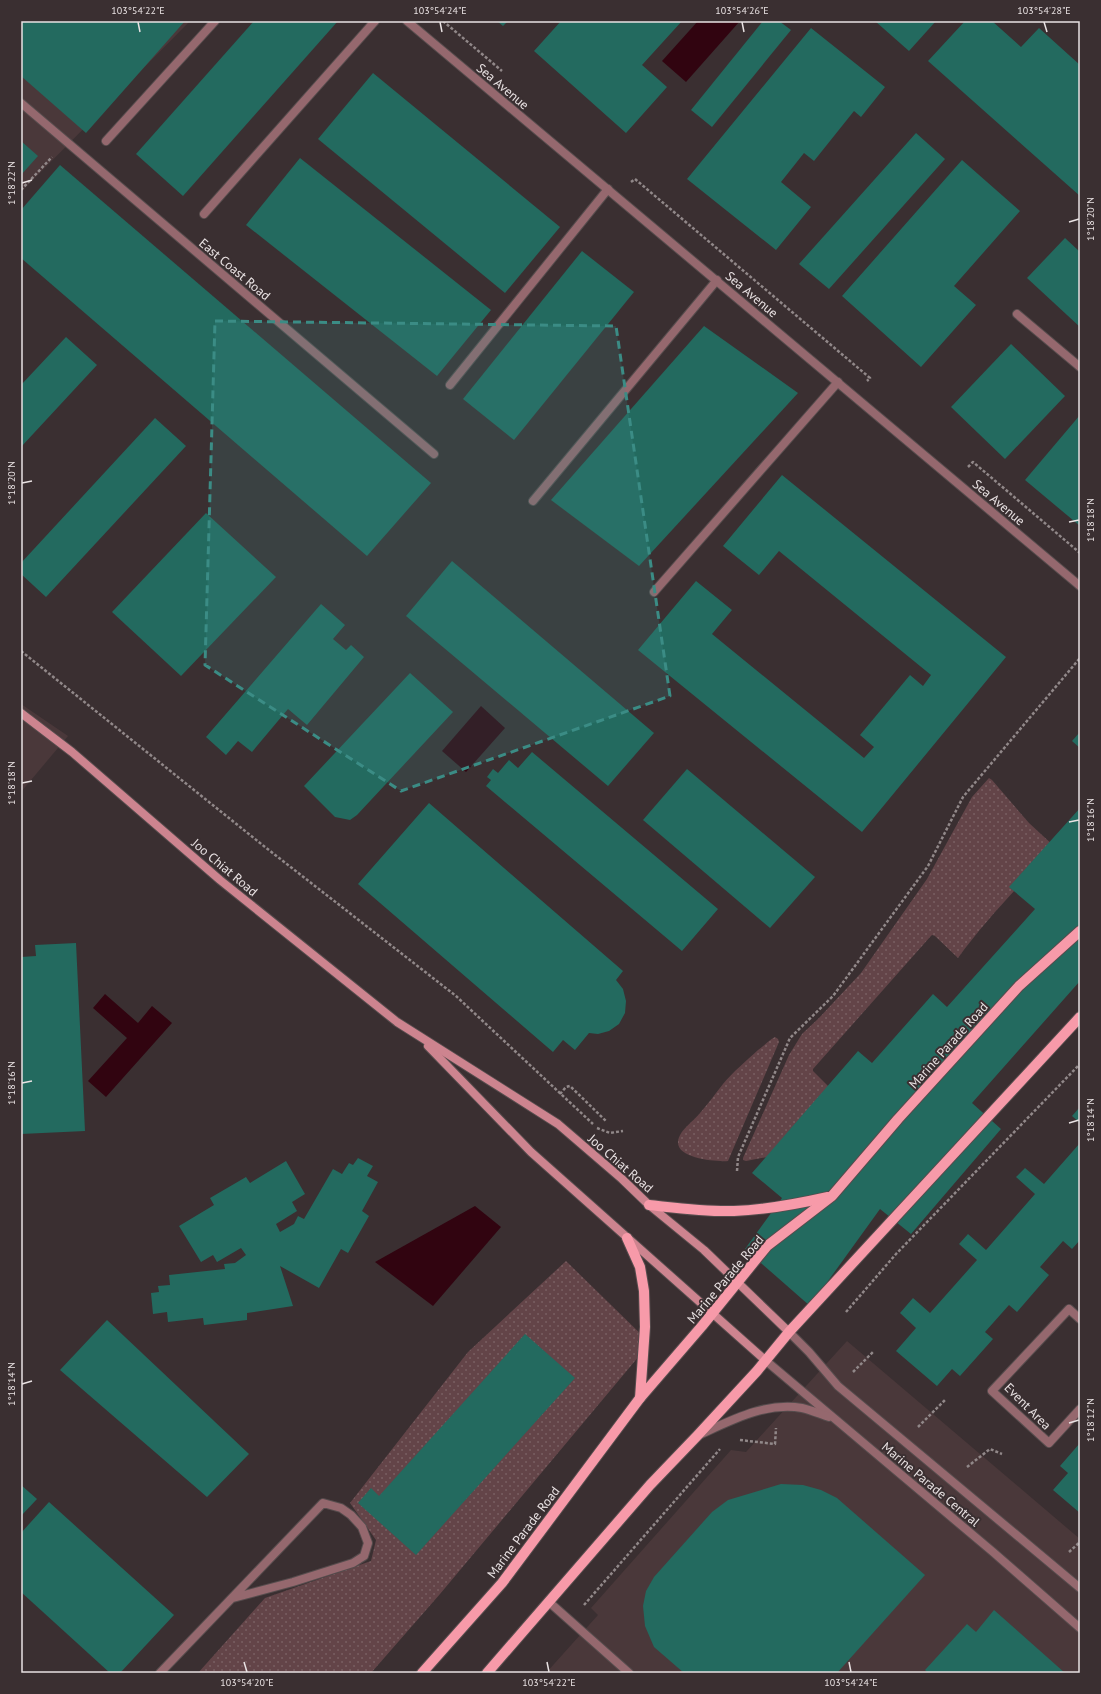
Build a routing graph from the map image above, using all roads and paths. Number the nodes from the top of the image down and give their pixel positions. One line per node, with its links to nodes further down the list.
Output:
1 (215, 21): 8 (street)
2 (375, 21): 12 (street)
3 (407, 21): 10 (street, Sea Avenue)
4 (443, 21): 5 (path)
5 (503, 71)
6 (21, 103): 7 (street, East Coast Road)
7 (66, 141): 11 (path); 19 (street, East Coast Road)
8 (106, 141)
9 (624, 178): 18 (path)
10 (608, 189): 13 (street, Sea Avenue); 17 (street)
11 (21, 190)
12 (204, 214)
13 (717, 280): 16 (street, Sea Avenue); 21 (street)
14 (1017, 314): 15 (street)
15 (1080, 367)
16 (838, 382): 23 (street, Sea Avenue); 24 (street)
17 (450, 385)
18 (872, 387)
19 (434, 454)
20 (962, 462): 22 (path)
21 (533, 501)
22 (1080, 553)
23 (1080, 586)
24 (654, 592)
25 (21, 651): 32 (path)
26 (1080, 658): 35 (path)
27 (21, 713): 30 (street, Joo Chiat Road)
28 (1080, 931): 36 (main road, Marine Parade Road)
29 (1080, 1017): 43 (main road)
30 (418, 1035): 37 (street, Joo Chiat Road); 38 (street, Joo Chiat Road)
31 (1080, 1064): 40 (path)
32 (560, 1094): 33 (path); 34 (path)
33 (606, 1121)
34 (623, 1131)
35 (737, 1171)
36 (832, 1196): 37 (main road); 39 (main road, Marine Parade Road)
37 (649, 1204): 39 (street, Joo Chiat Road)
38 (627, 1238): 41 (street, Joo Chiat Road); 47 (main road)
39 (737, 1282): 41 (main road, Marine Parade Road); 43 (street, Joo Chiat Road)
40 (846, 1312)
41 (712, 1314): 45 (street, Joo Chiat Road); 47 (main road, Marine Parade Road)
42 (1080, 1319): 49 (street, Event Area)
43 (789, 1332): 45 (main road); 46 (street, Marine Parade Central)
44 (874, 1351): 46 (path)
45 (766, 1360): 50 (street, Marine Parade Central); 51 (main road)
46 (838, 1386): 52 (street, Marine Parade Central)
47 (640, 1398): 62 (main road, Marine Parade Road)
48 (946, 1399): 52 (path)
49 (1080, 1410)
50 (834, 1418): 51 (street); 60 (street, Marine Parade Central)
51 (697, 1436): 58 (main road)
52 (903, 1441): 55 (street, Marine Parade Central)
53 (724, 1444): 59 (path)
54 (1002, 1454): 55 (path)
55 (955, 1483): 56 (street, Marine Parade Central)
56 (1080, 1588)
57 (233, 1598): 57 (street); 61 (street)
58 (549, 1602): 59 (street); 63 (main road)
59 (569, 1621): 64 (street)
60 (1080, 1628)
61 (160, 1673)
62 (422, 1673)
63 (487, 1673)
64 (629, 1673)

